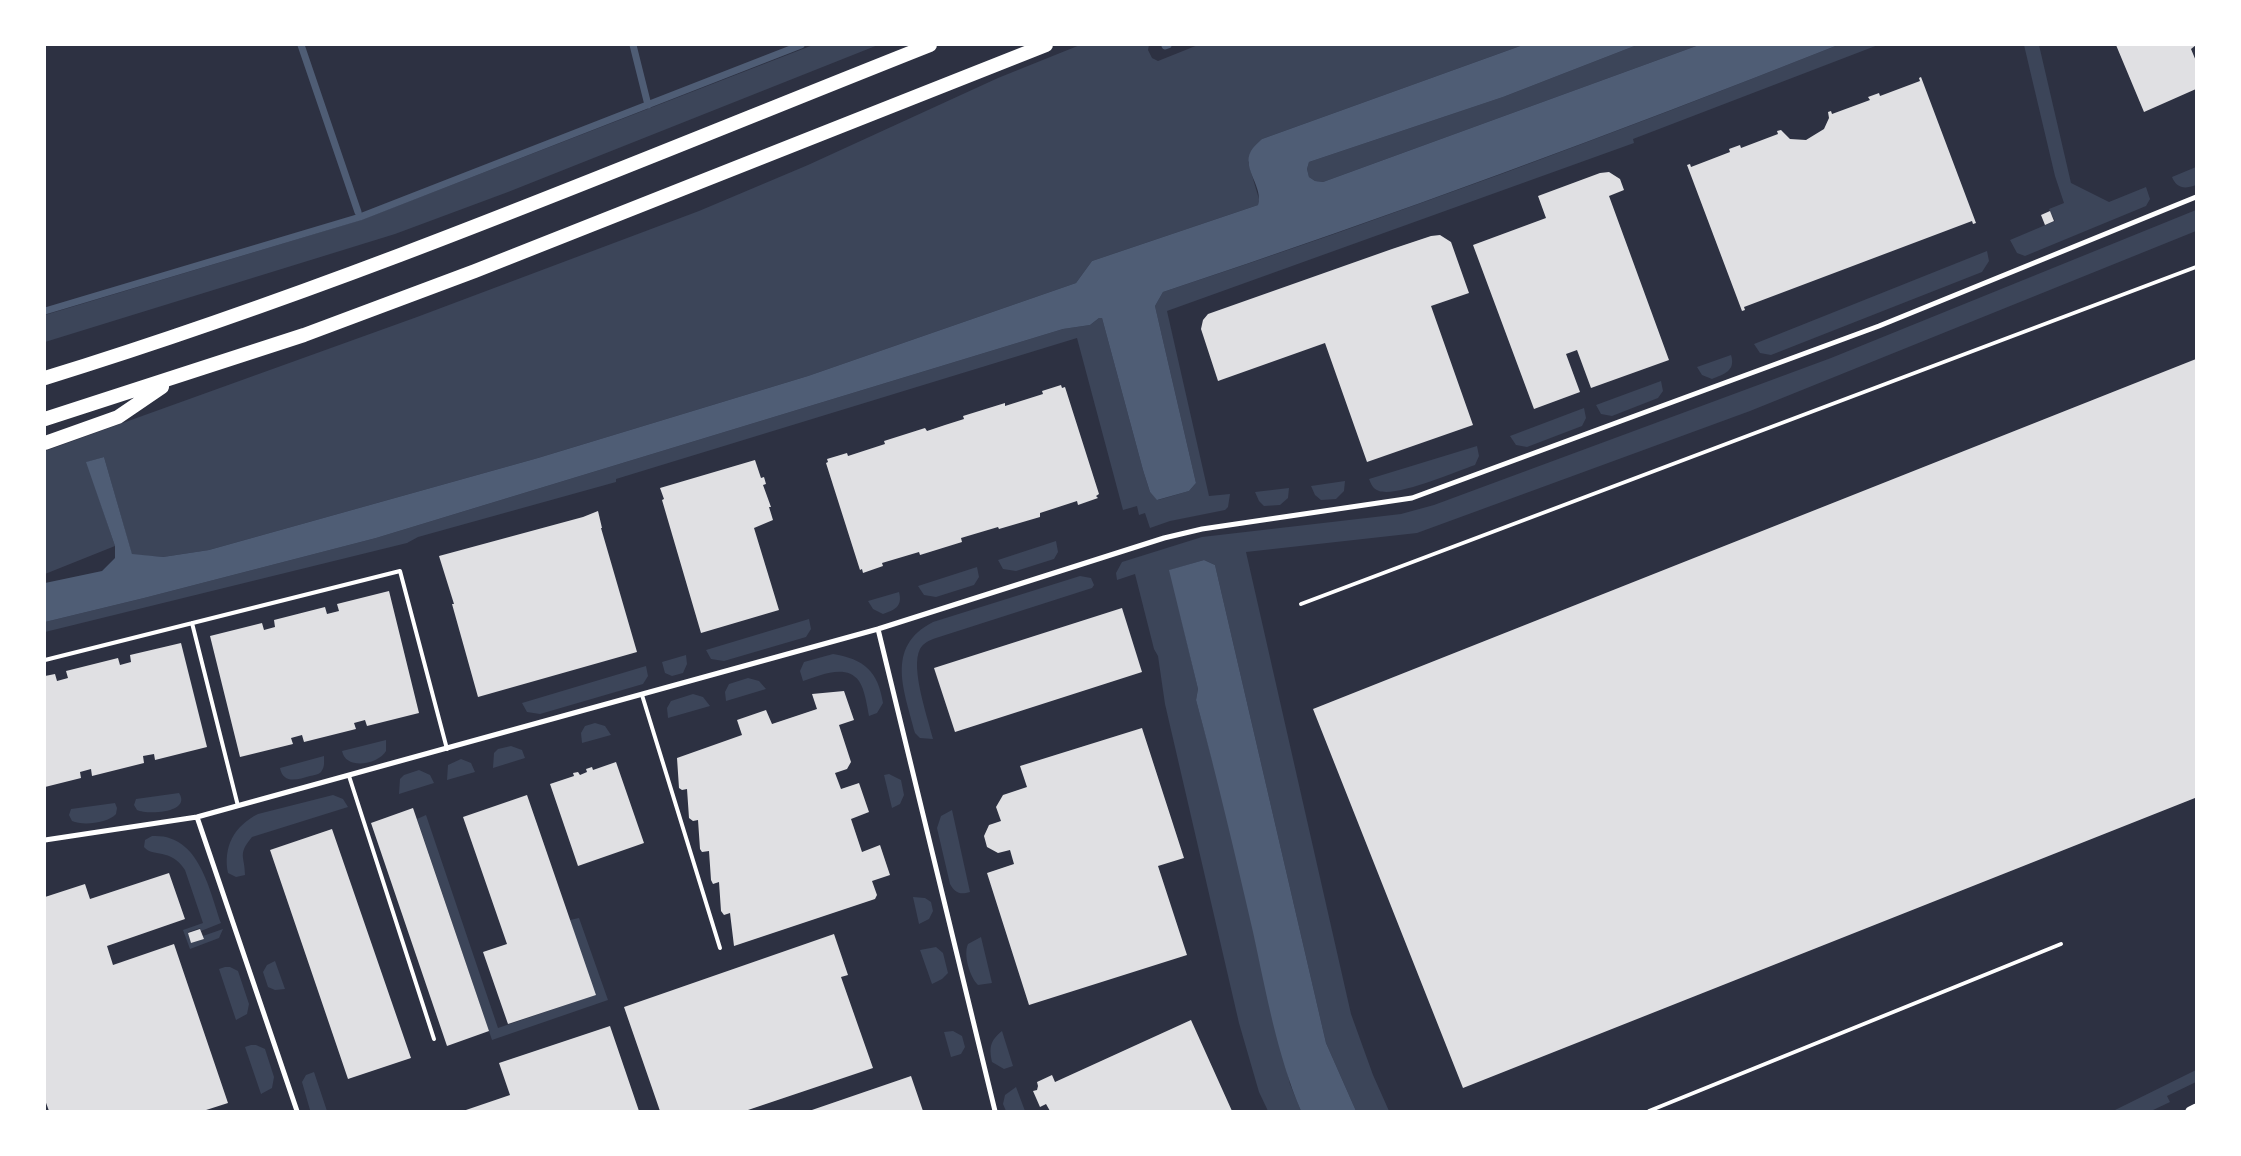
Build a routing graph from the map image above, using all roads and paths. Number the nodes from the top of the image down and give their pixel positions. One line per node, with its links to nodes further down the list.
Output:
1 (930, 45): 5 (highway)
2 (1046, 45): 6 (highway)
3 (2196, 197): 11 (street)
4 (2196, 267): 9 (lane)
5 (45, 378)
6 (175, 378): 7 (highway); 8 (highway)
7 (45, 419)
8 (45, 443)
9 (1300, 604)
10 (192, 623): 12 (lane); 14 (lane); 16 (lane)
11 (878, 629): 13 (street); 24 (street)
12 (45, 660)
13 (642, 695): 14 (street); 20 (lane)
14 (447, 749): 15 (street)
15 (349, 776): 16 (street); 21 (lane)
16 (238, 806): 17 (street)
17 (197, 817): 18 (street); 23 (street)
18 (45, 840)
19 (2061, 944): 25 (lane)
20 (720, 948)
21 (434, 1039)
22 (2196, 1108): 26 (street)
23 (297, 1111)
24 (995, 1111)
25 (1649, 1111)
26 (2190, 1111)

